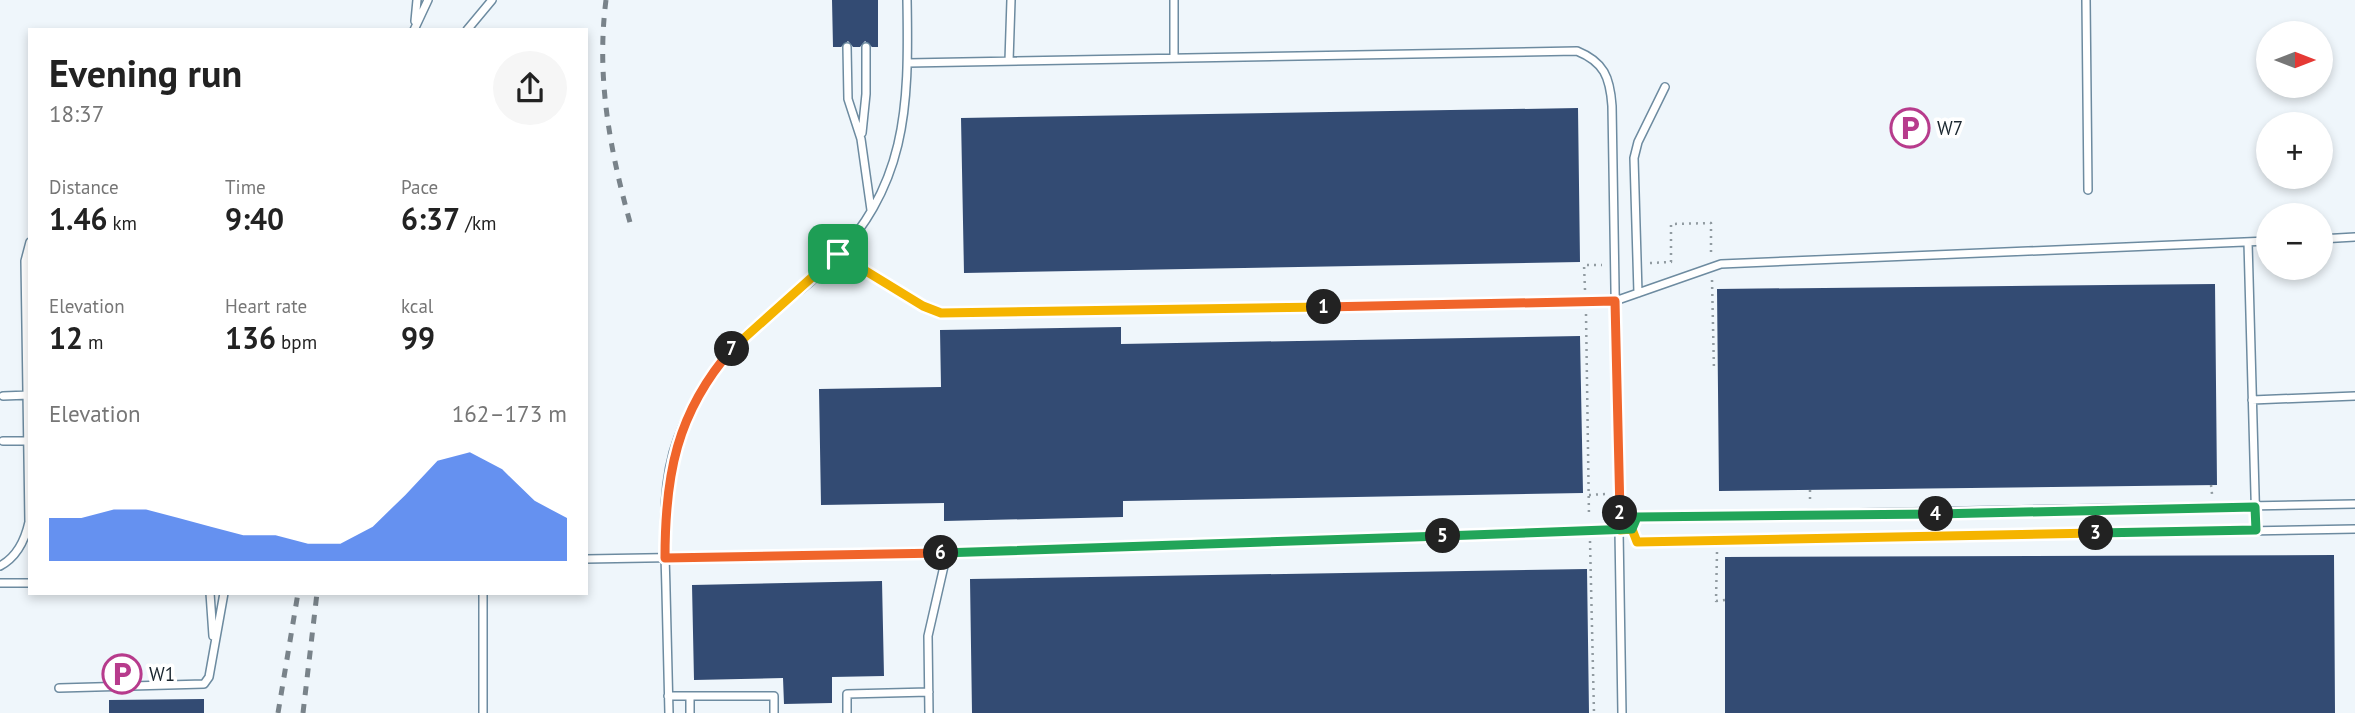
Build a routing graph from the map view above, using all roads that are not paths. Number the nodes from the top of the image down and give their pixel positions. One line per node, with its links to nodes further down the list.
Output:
1 (417, 0): 8 (lane)
2 (428, 0): 9 (lane)
3 (492, 0): 10 (lane)
4 (907, 0): 15 (lane)
5 (1011, 0): 14 (lane)
6 (1174, 0): 13 (lane)
7 (2086, 0): 18 (lane)
8 (414, 28)
9 (414, 28)
10 (469, 28)
11 (847, 47): 17 (lane)
12 (866, 47): 17 (lane)
13 (1174, 58): 14 (lane); 27 (lane)
14 (1009, 61): 15 (lane)
15 (908, 63): 19 (lane)
16 (1665, 87): 26 (lane)
17 (861, 139): 19 (lane)
18 (2088, 190)
19 (871, 210): 25 (lane)
20 (2355, 237): 21 (lane)
21 (2333, 238)
22 (2248, 242): 23 (lane); 26 (lane); 32 (lane)
23 (2256, 242)
24 (28, 250): 28 (lane)
25 (838, 254): 27 (lane); 43 (lane)
26 (1638, 293): 27 (lane)
27 (1615, 301): 40 (lane)
28 (28, 306)
29 (28, 395): 30 (lane)
30 (3, 396)
31 (2355, 396): 32 (lane)
32 (2252, 400): 36 (lane)
33 (3, 441): 34 (lane)
34 (28, 441)
35 (2355, 504): 36 (lane)
36 (2255, 507): 38 (lane); 41 (lane)
37 (28, 527): 45 (lane)
38 (1632, 529): 40 (lane); 41 (lane)
39 (2355, 529): 41 (lane)
40 (1620, 530): 42 (lane); 62 (lane)
41 (2256, 530)
42 (947, 553): 43 (lane); 53 (lane)
43 (665, 558): 44 (lane); 54 (lane)
44 (588, 559)
45 (0, 566)
46 (0, 583): 47 (lane)
47 (28, 583)
48 (210, 595): 51 (lane)
49 (224, 595): 51 (lane)
50 (484, 595): 56 (lane)
51 (214, 654): 52 (lane)
52 (59, 688)
53 (929, 692): 60 (lane); 61 (lane)
54 (668, 696): 55 (lane); 57 (lane)
55 (690, 696): 58 (lane); 59 (lane)
56 (483, 713)
57 (669, 713)
58 (690, 713)
59 (774, 713)
60 (847, 713)
61 (929, 713)
62 (1622, 713)

